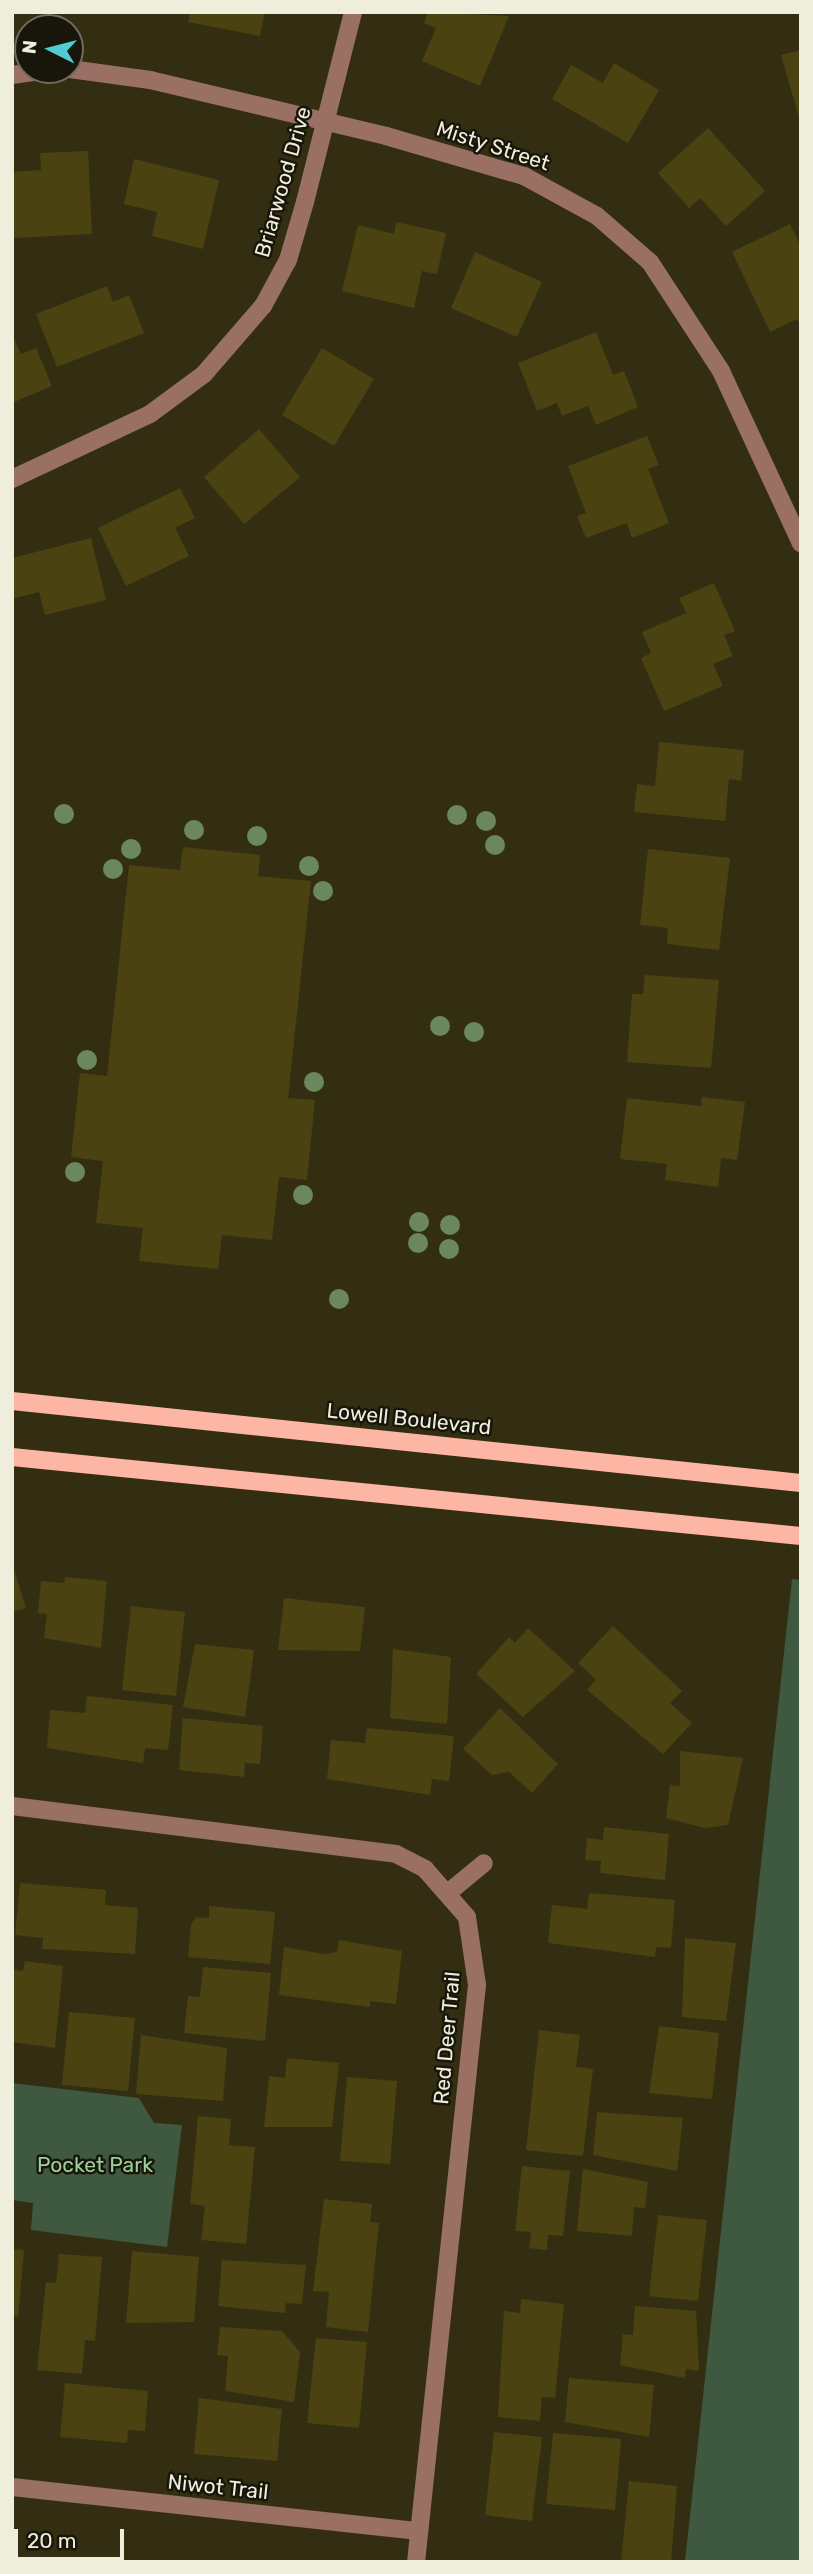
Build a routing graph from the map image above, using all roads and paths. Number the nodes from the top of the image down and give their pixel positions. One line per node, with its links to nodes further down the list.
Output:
1 (353, 12): 3 (street, Briarwood Drive)
2 (84, 71): 3 (street, Misty Street)
3 (325, 121): 4 (street, Briarwood Drive); 5 (street, Misty Street)
4 (12, 479)
5 (801, 543)
6 (12, 1401): 8 (main road, Lowell Boulevard)
7 (12, 1457): 9 (main road)
8 (801, 1483)
9 (801, 1536)
10 (12, 1806): 12 (street, Red Deer Trail)
11 (484, 1863): 12 (street)
12 (449, 1892): 14 (street, Red Deer Trail)
13 (12, 2487): 14 (street, Niwot Trail)
14 (419, 2531): 15 (street, Red Deer Trail)
15 (416, 2562)

